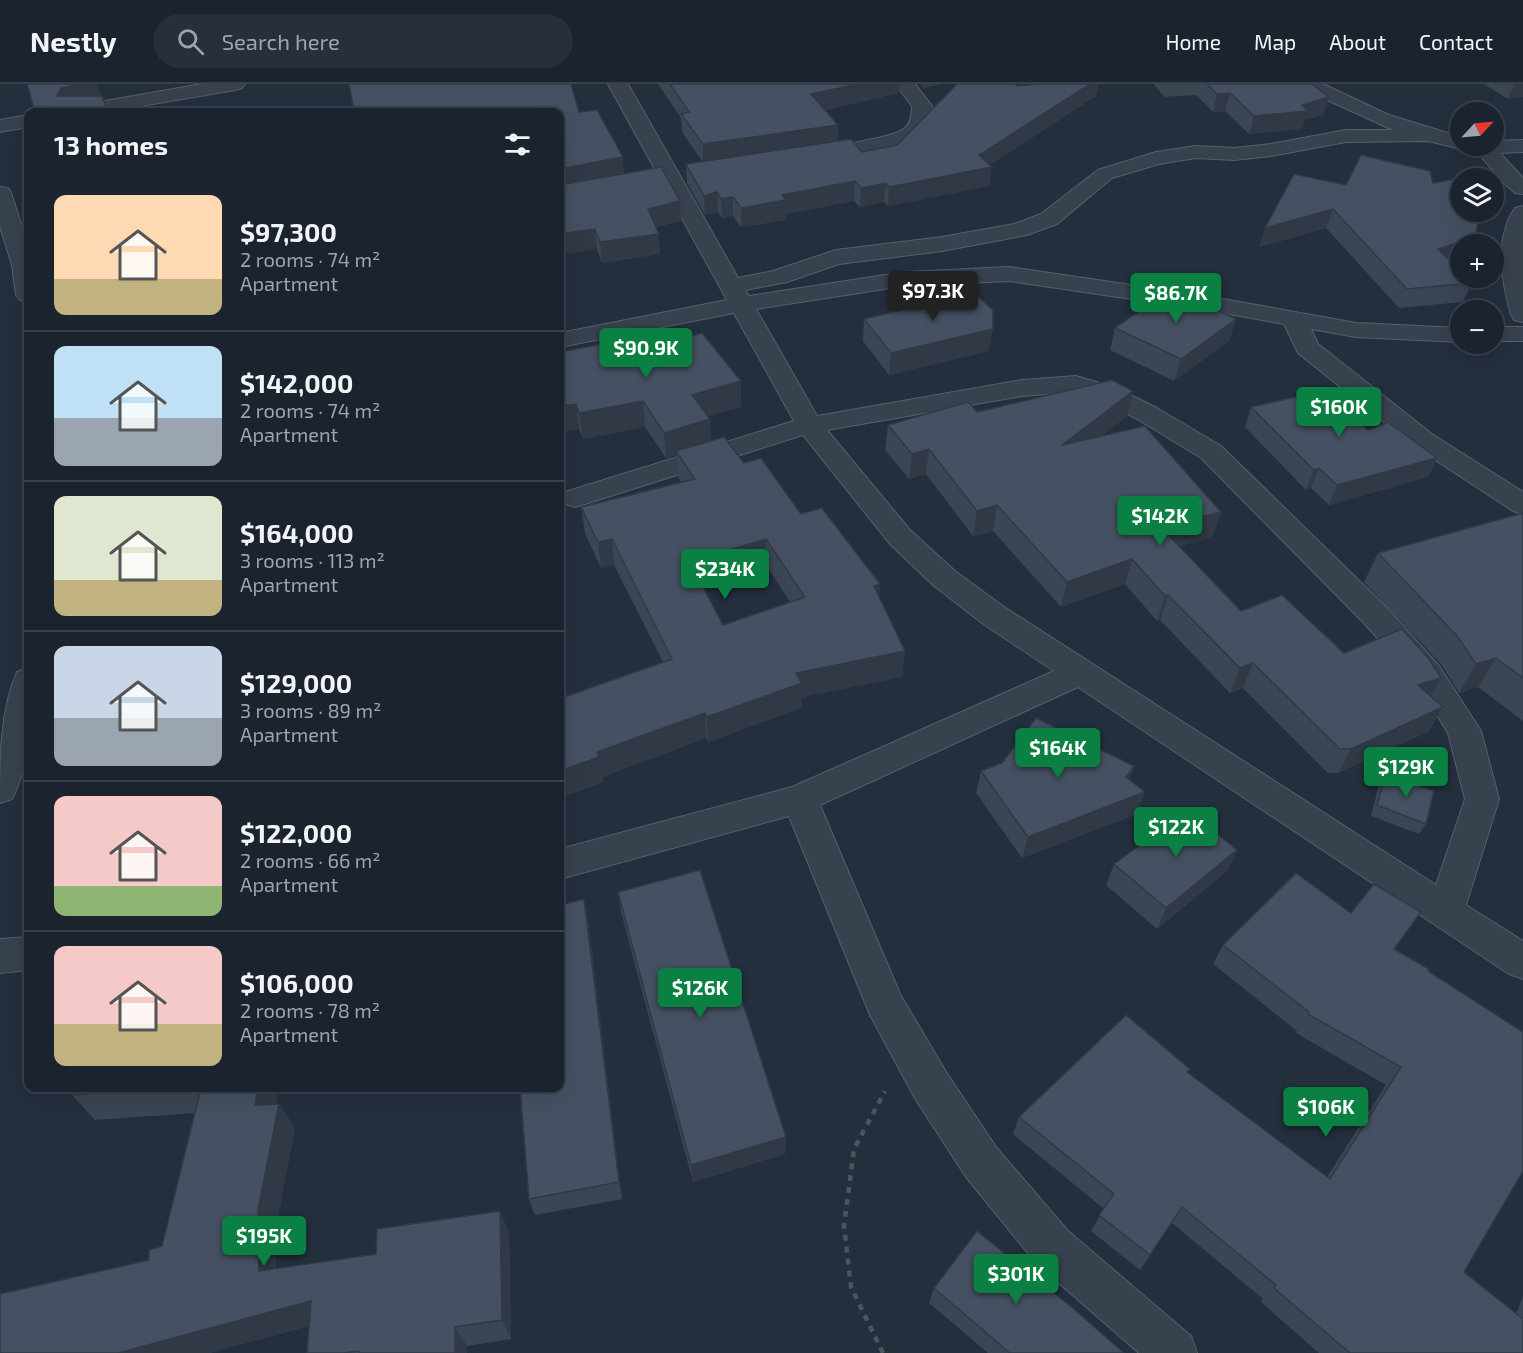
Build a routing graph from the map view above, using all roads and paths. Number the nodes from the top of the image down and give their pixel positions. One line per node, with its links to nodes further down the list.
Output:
1 (235, 84): 5 (street)
2 (618, 84): 19 (street)
3 (905, 84): 13 (street)
4 (1308, 84): 8 (street)
5 (99, 108)
6 (24, 122): 7 (street)
7 (0, 126)
8 (1425, 136): 9 (street); 19 (street)
9 (1450, 141)
10 (1504, 147): 11 (street)
11 (1523, 147)
12 (1488, 156): 14 (street)
13 (800, 157)
14 (1523, 188)
15 (0, 193): 17 (street)
16 (1523, 213): 20 (street)
17 (24, 264): 18 (street)
18 (0, 271)
19 (736, 295): 21 (street); 25 (street); 26 (street)
20 (1523, 315)
21 (1294, 319): 22 (street); 28 (street)
22 (1450, 334)
23 (1504, 334): 24 (street)
24 (1523, 334)
25 (564, 339)
26 (809, 425): 27 (street); 29 (street); 34 (street)
27 (575, 498)
28 (1523, 505)
29 (1081, 672): 32 (street); 34 (street)
30 (24, 696): 31 (street)
31 (0, 789)
32 (800, 799): 33 (street); 38 (street)
33 (564, 863)
34 (1446, 911): 37 (street)
35 (24, 954): 36 (street)
36 (0, 956)
37 (1523, 962)
38 (909, 1046): 39 (path); 40 (street)
39 (883, 1353)
40 (1174, 1353)

